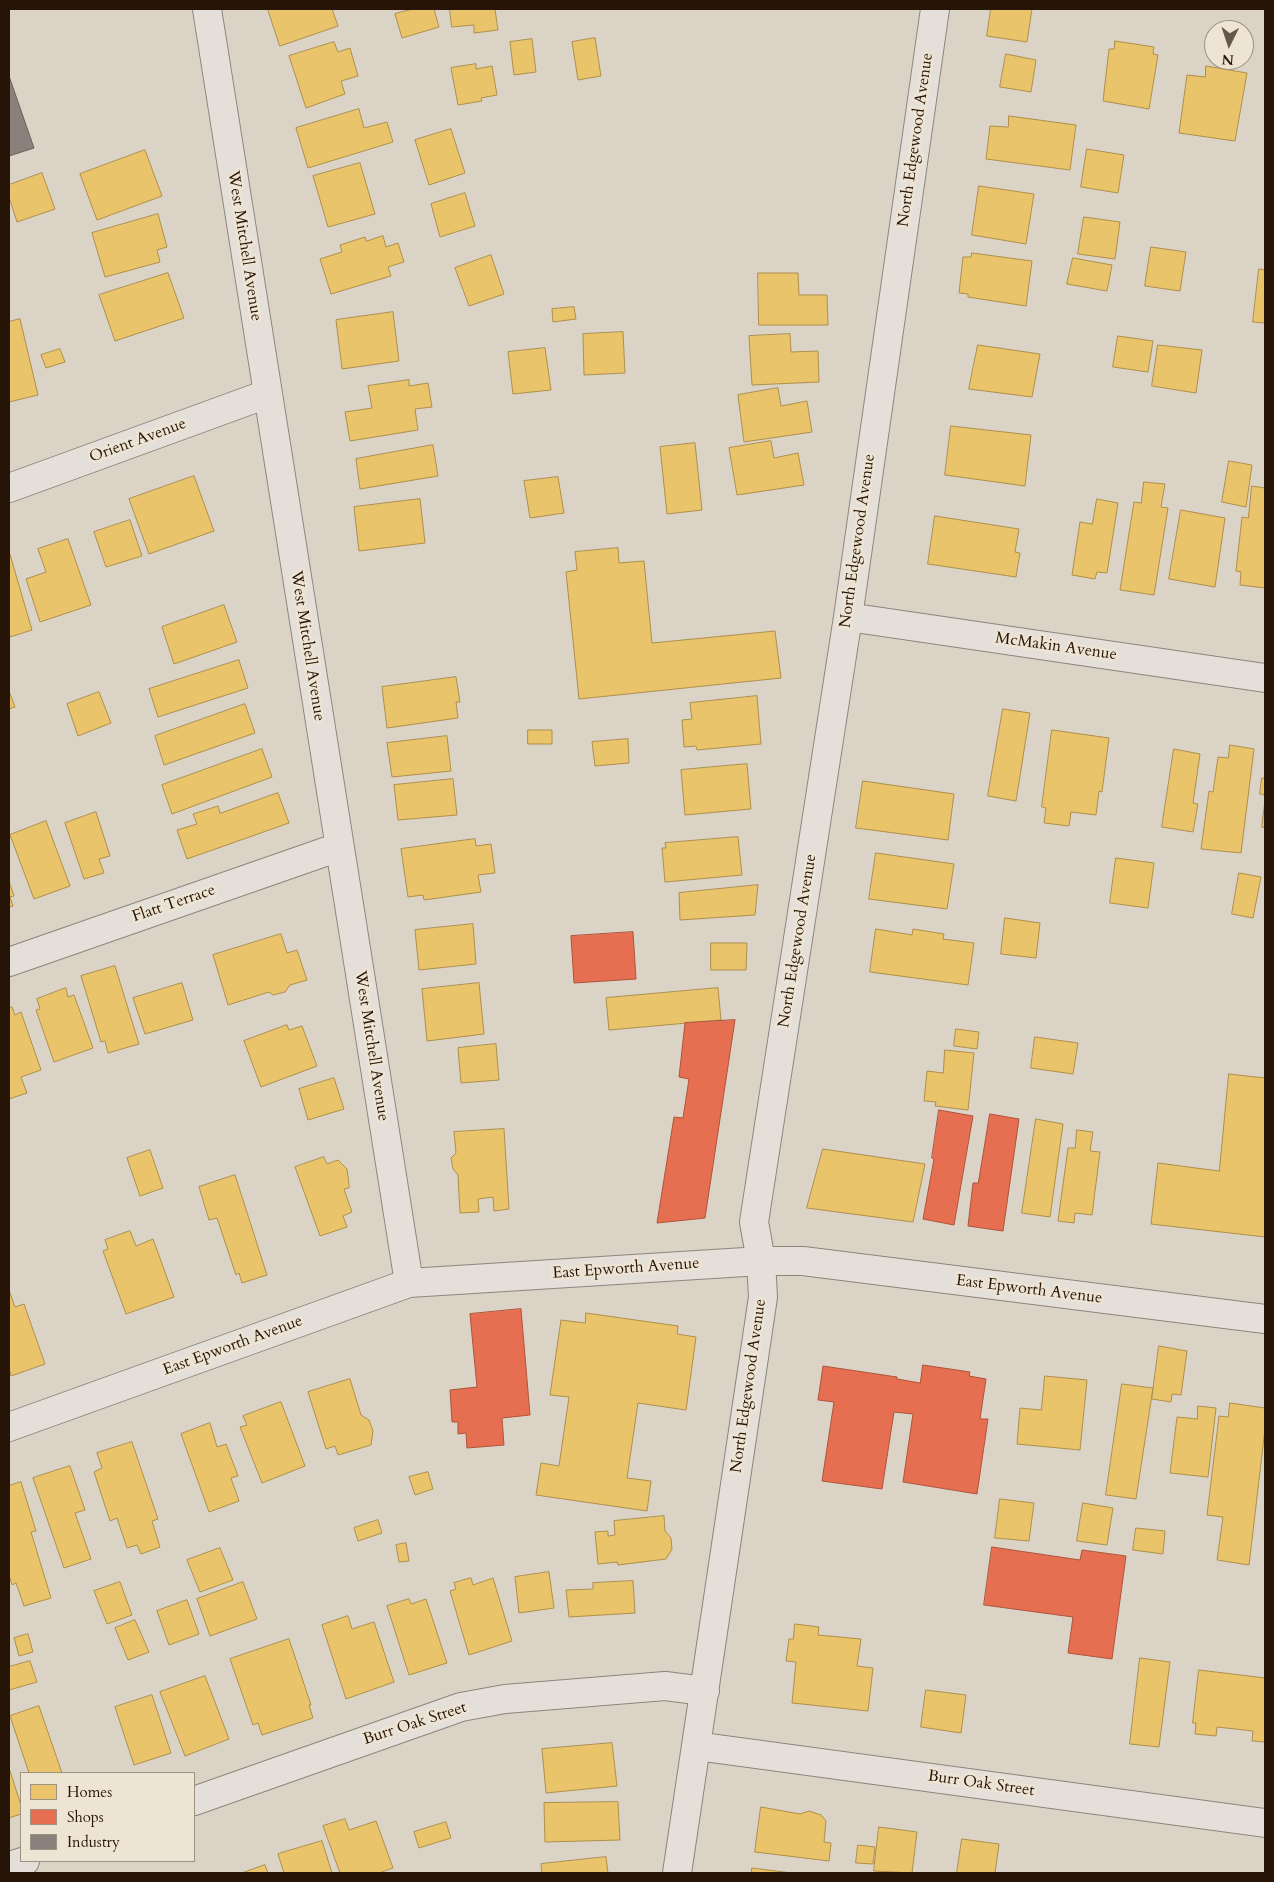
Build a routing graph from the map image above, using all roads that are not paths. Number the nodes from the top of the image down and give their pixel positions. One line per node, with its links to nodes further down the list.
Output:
1 (207, 9): 3 (street, West Mitchell Avenue)
2 (934, 9): 5 (street, North Edgewood Avenue)
3 (267, 394): 4 (street, Orient Avenue); 7 (street, West Mitchell Avenue)
4 (9, 488)
5 (848, 617): 6 (street, McMakin Avenue); 9 (street, North Edgewood Avenue)
6 (1265, 678)
7 (339, 847): 8 (street, Flatt Terrace); 10 (street, West Mitchell Avenue)
8 (9, 962)
9 (761, 1261): 10 (street, East Epworth Avenue); 11 (street, East Epworth Avenue); 13 (street, North Edgewood Avenue)
10 (409, 1283): 12 (street, East Epworth Avenue)
11 (1265, 1319)
12 (9, 1426)
13 (705, 1691): 14 (street, North Edgewood Avenue); 15 (street, Burr Oak Street)
14 (696, 1746): 16 (street, Burr Oak Street); 19 (street, North Edgewood Avenue)
15 (195, 1801)
16 (1265, 1822)
17 (22, 1862): 18 (street)
18 (9, 1866)
19 (677, 1873)

